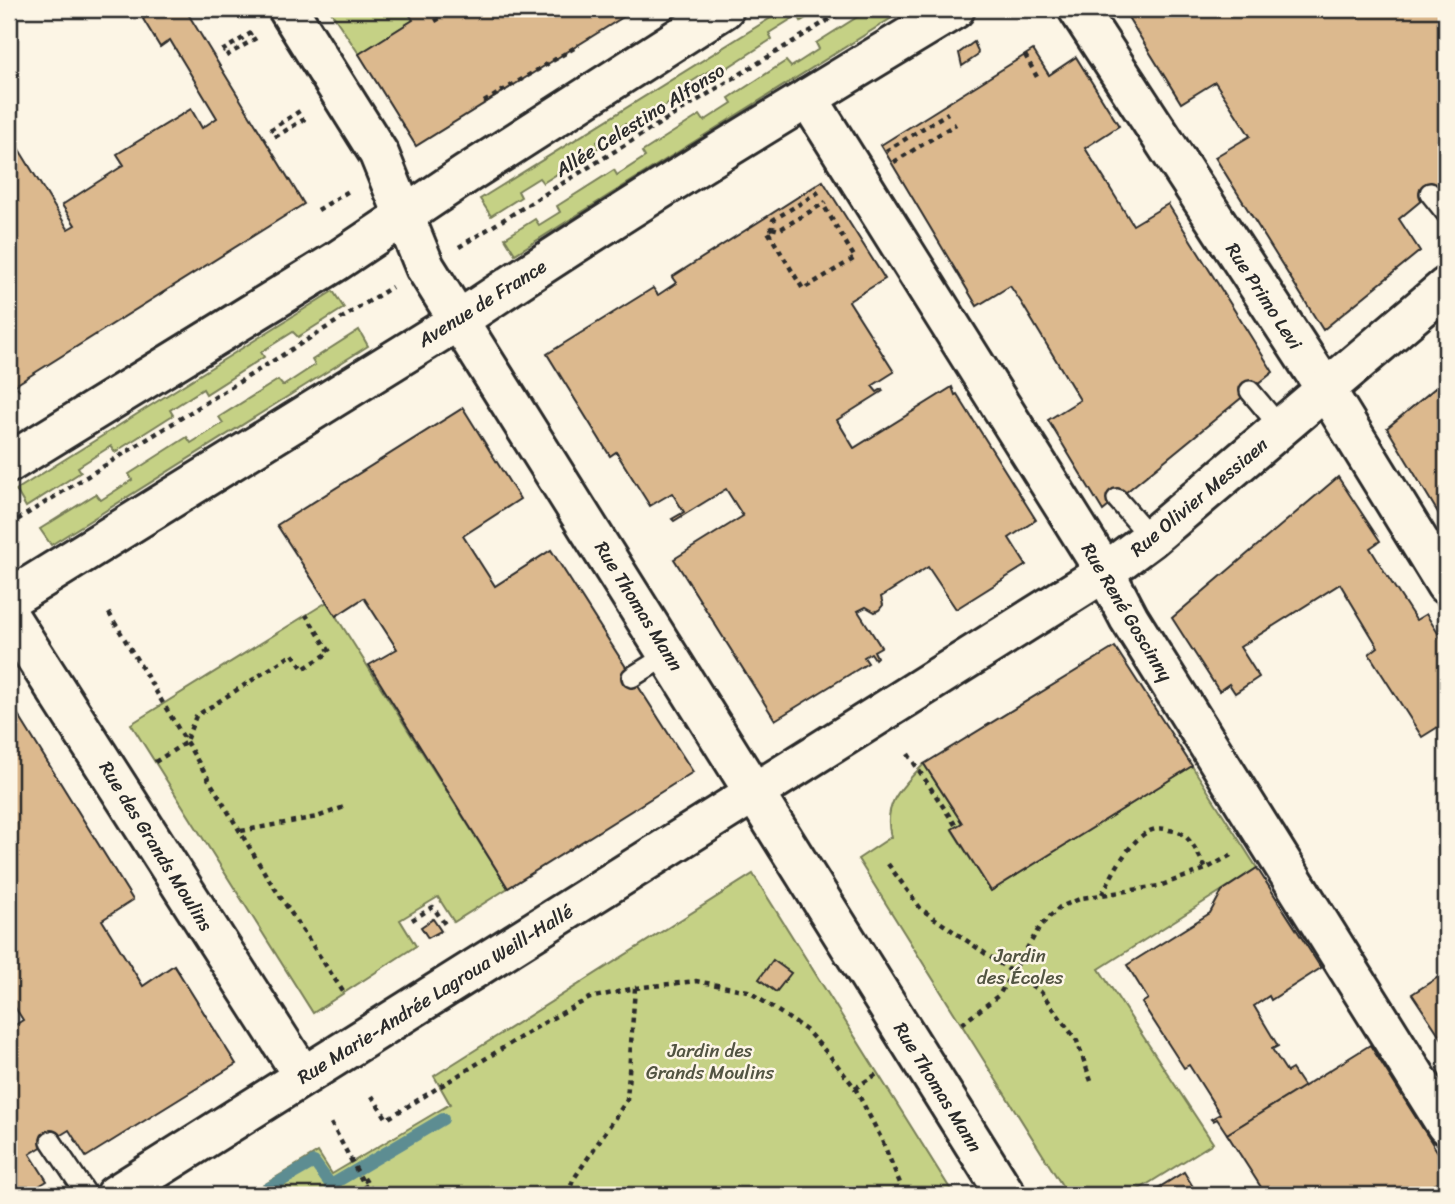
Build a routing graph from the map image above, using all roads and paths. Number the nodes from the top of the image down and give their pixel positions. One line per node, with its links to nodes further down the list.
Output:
1 (288, 9): 16 (street, Rue Thomas Mann)
2 (456, 9): 7 (path)
3 (724, 9): 16 (street)
4 (846, 9): 20 (path, Allée Celestino Alfonso)
5 (955, 9): 11 (street, Avenue de France)
6 (1078, 9): 25 (street, Rue Primo Levi)
7 (435, 21)
8 (579, 45): 12 (path)
9 (1026, 55): 10 (path)
10 (1037, 77)
11 (808, 98): 23 (street, Avenue de France); 33 (street, Rue René Goscinny)
12 (484, 102)
13 (813, 188): 18 (path)
14 (1430, 193): 15 (lane)
15 (1446, 213)
16 (404, 217): 23 (street, Rue Thomas Mann); 29 (street)
17 (774, 220): 18 (path)
18 (772, 228): 19 (path)
19 (779, 230)
20 (457, 248)
21 (402, 281): 31 (path)
22 (1446, 287): 25 (street, Rue Olivier Messiaen)
23 (458, 320): 35 (street, Avenue de France); 39 (street, Rue Thomas Mann)
24 (19, 388): 27 (path)
25 (1326, 390): 28 (street, Rue Olivier Messiaen); 34 (street, Rue Primo Levi)
26 (1250, 391): 28 (lane)
27 (9, 394)
28 (1281, 428): 32 (street, Rue Olivier Messiaen)
29 (9, 463)
30 (1117, 499): 32 (lane)
31 (9, 525)
32 (1150, 538): 33 (street, Rue Olivier Messiaen)
33 (1105, 572): 44 (street, Rue Olivier Messiaen); 64 (street, Rue René Goscinny)
34 (1446, 585)
35 (9, 599)
36 (109, 613): 41 (path)
37 (306, 615): 41 (path)
38 (9, 616): 59 (street, Rue des Grands Moulins)
39 (669, 654): 40 (lane); 44 (street, Rue Thomas Mann)
40 (632, 677)
41 (185, 743): 43 (path); 47 (path)
42 (908, 754): 46 (path)
43 (155, 762)
44 (755, 793): 59 (street, Rue Marie-Andrée Lagroua Weill-Hallé); 73 (street, Rue Thomas Mann)
45 (347, 806): 47 (path)
46 (957, 826)
47 (241, 831): 56 (path)
48 (1234, 853): 50 (path)
49 (887, 864): 54 (path)
50 (1206, 869): 51 (path); 51 (path)
51 (1102, 895): 54 (path)
52 (412, 920): 53 (path)
53 (447, 927)
54 (1013, 974): 57 (path); 60 (path)
55 (635, 988): 61 (path); 62 (path); 71 (path)
56 (344, 993)
57 (962, 1024)
58 (877, 1074): 61 (path)
59 (303, 1076): 68 (street, Rue Marie-Andrée Lagroua Weill-Hallé)
60 (1092, 1084)
61 (855, 1088): 72 (path)
62 (372, 1096)
63 (331, 1123): 66 (path)
64 (1446, 1125)
65 (51, 1141): 67 (lane)
66 (353, 1162): 69 (path); 70 (path)
67 (87, 1195)
68 (115, 1195)
69 (370, 1195)
70 (375, 1195)
71 (568, 1195)
72 (905, 1195)
73 (1006, 1195)

